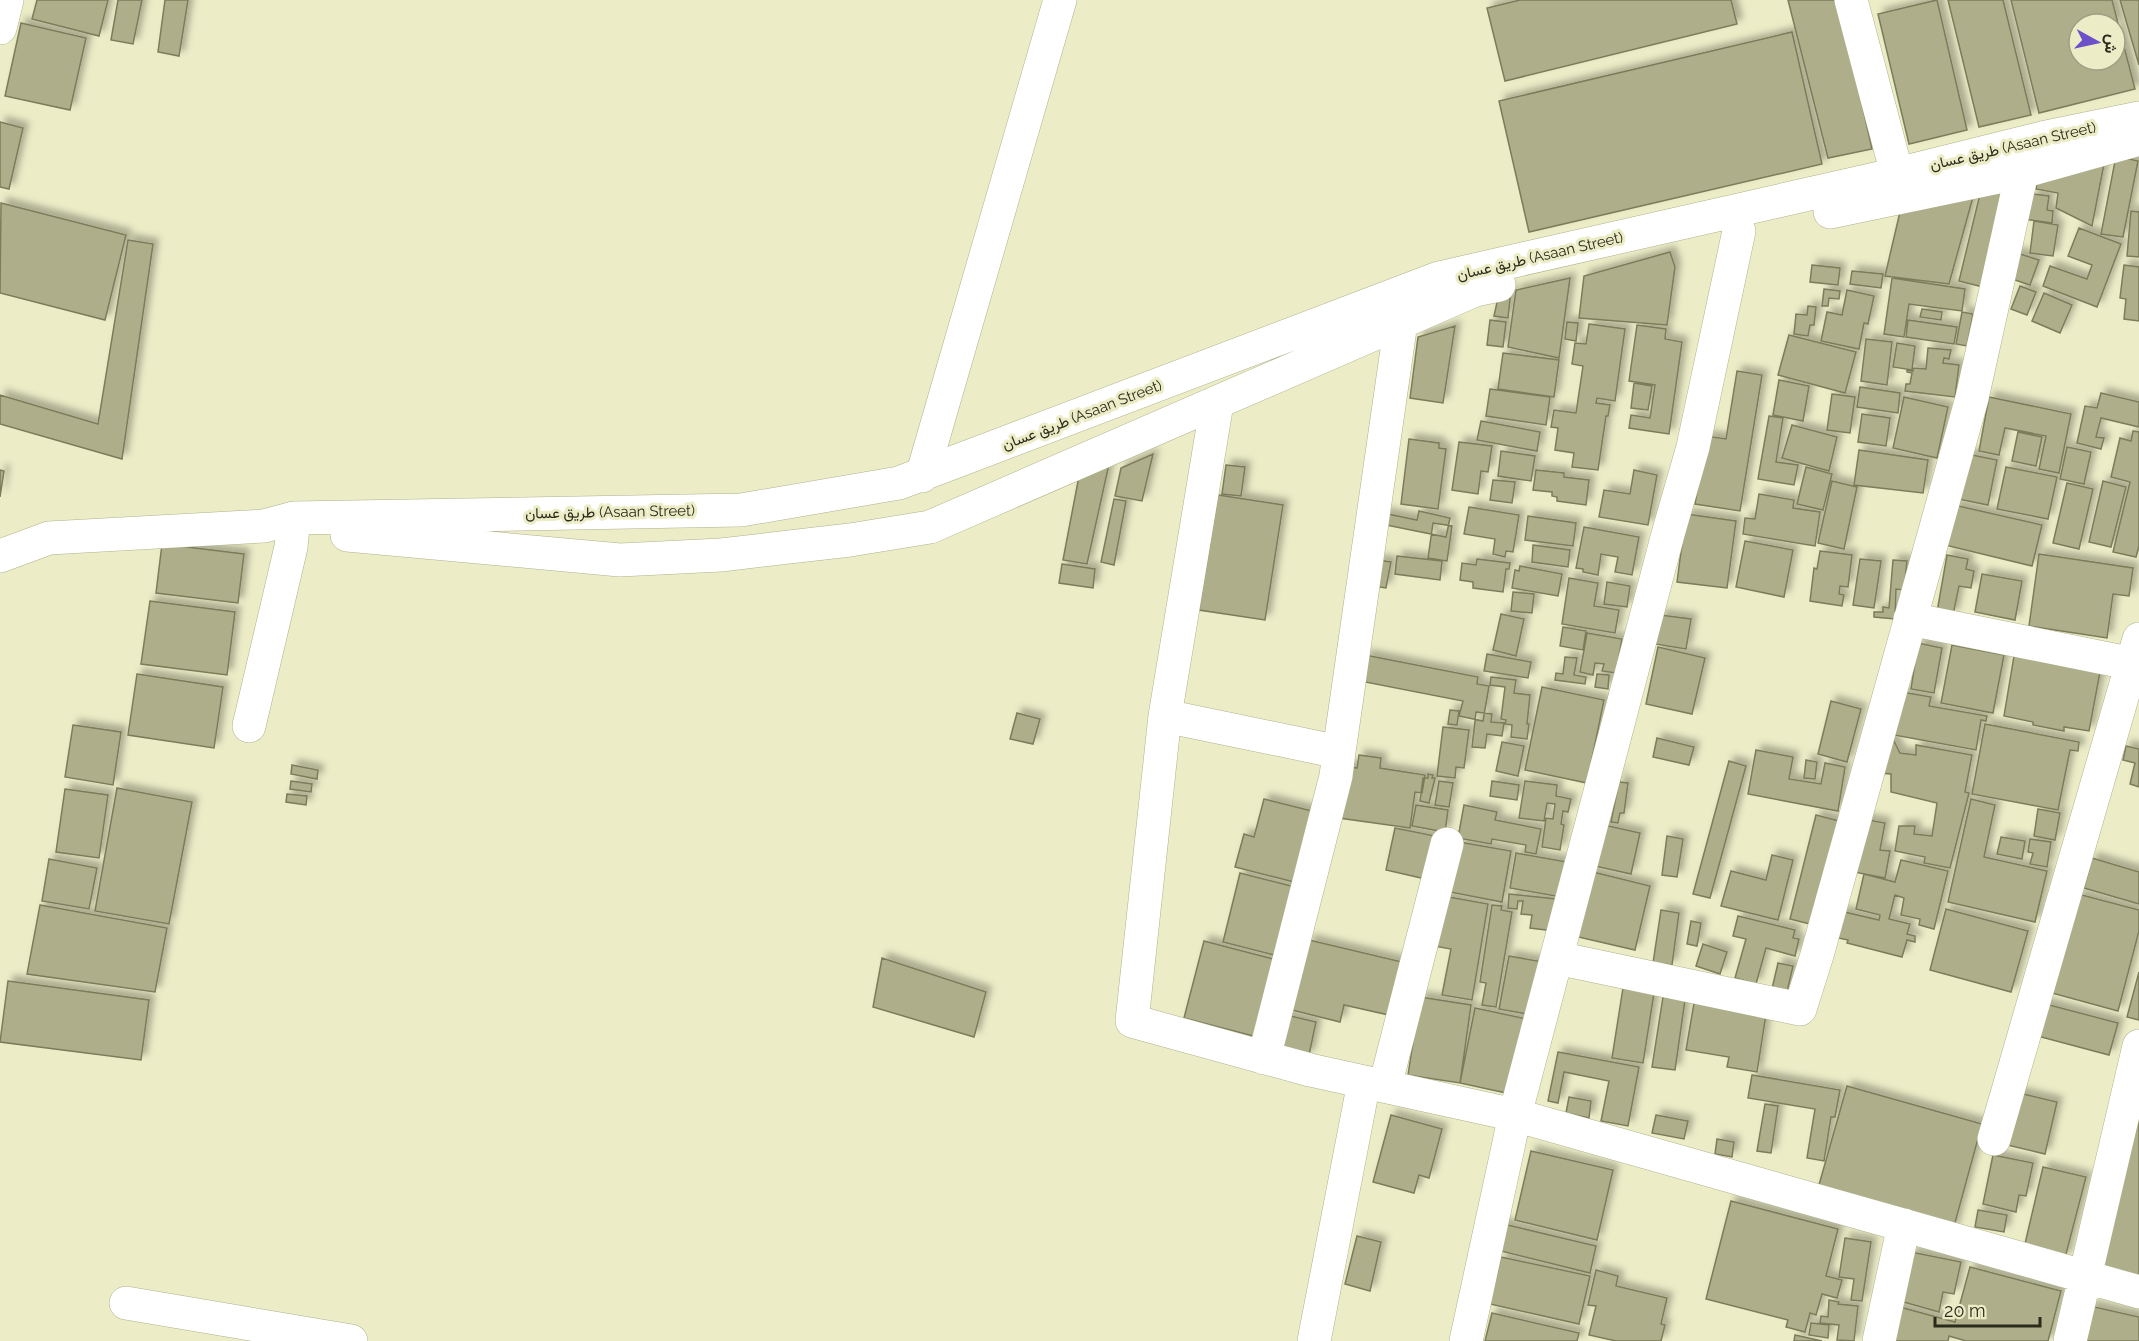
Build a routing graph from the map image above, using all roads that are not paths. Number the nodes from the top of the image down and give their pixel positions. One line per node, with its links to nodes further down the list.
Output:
1 (7, 0): 4 (street)
2 (1060, 0): 12 (street)
3 (1851, 0): 8 (street)
4 (0, 28)
5 (2139, 118): 8 (street, طريق عسان (Asaan Street))
6 (2139, 139): 7 (street)
7 (2022, 172): 9 (street); 15 (street)
8 (1897, 174): 12 (street, طريق عسان (Asaan Street))
9 (1738, 231): 10 (street); 21 (street)
10 (1401, 322): 11 (street); 19 (street)
11 (1217, 403): 13 (street); 17 (street)
12 (922, 476): 13 (street, طريق عسان (Asaan Street))
13 (284, 524): 14 (street, طريق عسان (Asaan Street)); 18 (street)
14 (0, 556)
15 (1910, 619): 16 (street); 21 (street)
16 (2137, 656): 26 (street)
17 (1165, 716): 19 (street); 23 (street)
18 (249, 726)
19 (1339, 752): 23 (street)
20 (1447, 844): 24 (street)
21 (1557, 958): 25 (street)
22 (2139, 1046): 28 (street)
23 (1264, 1058): 24 (street)
24 (1375, 1084): 25 (street); 32 (street)
25 (1515, 1115): 27 (street); 33 (street)
26 (1994, 1139)
27 (1904, 1225): 28 (street); 34 (street)
28 (2086, 1277): 29 (street); 35 (street)
29 (2139, 1292)
30 (126, 1303): 31 (street)
31 (351, 1341)
32 (1314, 1341)
33 (1466, 1341)
34 (1879, 1341)
35 (2070, 1341)

